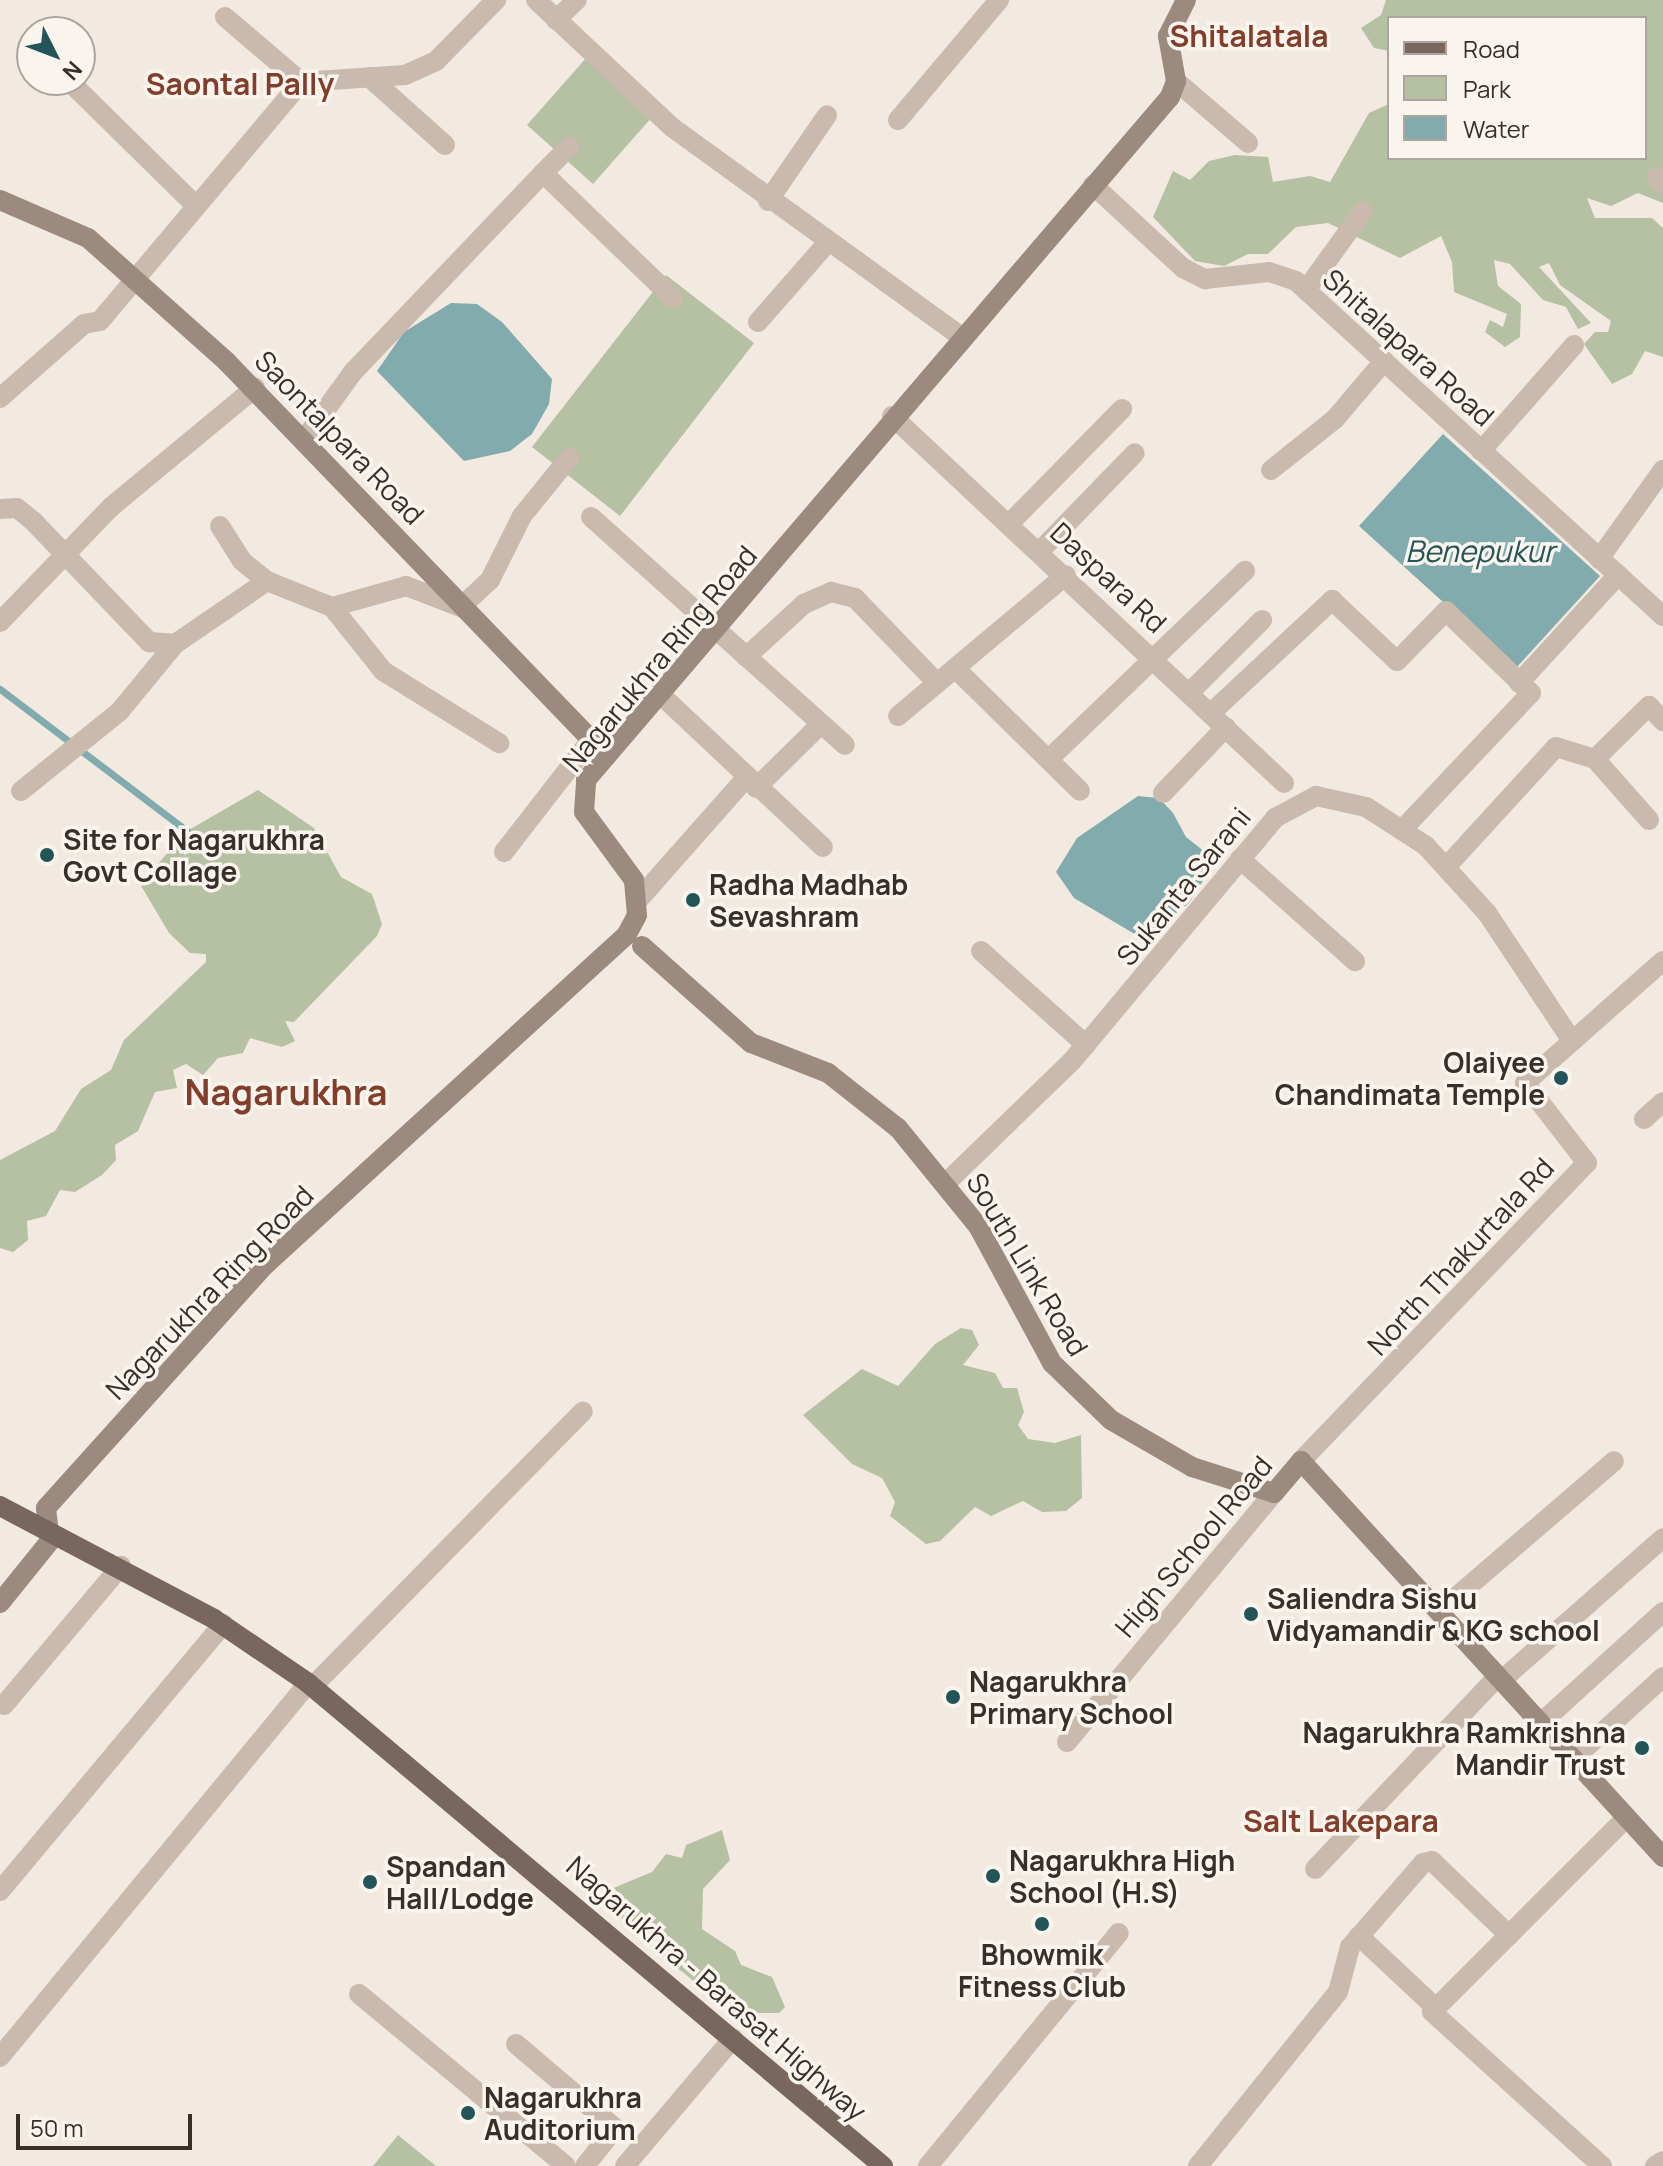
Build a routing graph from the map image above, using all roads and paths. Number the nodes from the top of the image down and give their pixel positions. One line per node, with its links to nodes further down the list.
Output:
1 (496, 0): 8 (street)
2 (536, 0): 7 (street)
3 (577, 0): 7 (street)
4 (999, 0): 13 (street)
5 (1186, 0): 9 (street)
6 (225, 17): 10 (street)
7 (556, 20): 20 (street)
8 (369, 77): 10 (street); 15 (street)
9 (1176, 81): 14 (street); 18 (street, Nagarukhra Ring Road)
10 (301, 82): 21 (street)
11 (84, 96): 21 (street)
12 (827, 115): 20 (street)
13 (898, 120)
14 (1248, 143)
15 (445, 145)
16 (569, 147): 17 (street)
17 (543, 173): 26 (street); 35 (street)
18 (1093, 185): 25 (street, Shitalapara Road); 28 (street, Nagarukhra Ring Road)
19 (0, 200): 24 (street, Saontalpara Road)
20 (768, 201): 23 (street)
21 (195, 205): 24 (street)
22 (1363, 211): 25 (street)
23 (828, 242): 27 (street); 28 (street)
24 (138, 281): 31 (street, Saontalpara Road); 32 (street)
25 (1306, 290): 30 (street, Shitalapara Road)
26 (673, 298)
27 (758, 322)
28 (960, 336): 34 (street, Nagarukhra Ring Road)
29 (1574, 345): 36 (street)
30 (1384, 361): 36 (street, Shitalapara Road); 39 (street)
31 (255, 388): 35 (street, Saontalpara Road); 46 (street)
32 (0, 398)
33 (1122, 409): 43 (street)
34 (892, 416): 43 (street, Daspara Rd); 57 (street, Nagarukhra Ring Road)
35 (306, 437): 53 (street, Saontalpara Road)
36 (1481, 451): 47 (street, Shitalapara Road)
37 (1135, 453): 45 (street)
38 (569, 458): 53 (street)
39 (1271, 470)
40 (1663, 470): 47 (street)
41 (0, 509): 46 (street)
42 (591, 517): 57 (street)
43 (1010, 523): 45 (street, Daspara Rd)
44 (220, 526): 51 (street)
45 (1040, 551): 49 (street, Daspara Rd)
46 (60, 557): 56 (street); 58 (street)
47 (1599, 559): 50 (street, Shitalapara Road)
48 (1245, 571): 60 (street)
49 (1066, 575): 60 (street, Daspara Rd); 61 (street)
50 (1618, 575): 54 (street, Shitalapara Road); 63 (street)
51 (267, 581): 52 (street); 58 (street)
52 (332, 607): 53 (street); 72 (street)
53 (461, 607): 71 (street, Saontalpara Road)
54 (1660, 609)
55 (1262, 620): 64 (street)
56 (0, 622)
57 (717, 631): 59 (street); 65 (street, Nagarukhra Ring Road)
58 (175, 644): 79 (street)
59 (746, 657): 62 (street); 69 (street)
60 (1154, 658): 64 (street, Daspara Rd); 75 (street)
61 (955, 668): 62 (street); 75 (street)
62 (937, 683): 67 (street)
63 (1519, 683): 66 (street); 85 (street)
64 (1190, 692): 66 (street, Daspara Rd)
65 (661, 695): 74 (street, Nagarukhra Ring Road); 77 (street)
66 (1211, 713): 70 (street, Daspara Rd)
67 (898, 716)
68 (1663, 721): 76 (street)
69 (821, 724): 73 (street); 77 (street)
70 (1226, 727): 78 (street, Daspara Rd); 81 (street)
71 (591, 740): 74 (street, Saontalpara Road); 87 (street)
72 (499, 743)
73 (845, 745)
74 (607, 756): 90 (street, Nagarukhra Ring Road)
75 (1051, 757): 80 (street)
76 (1595, 759): 84 (street); 89 (street)
77 (751, 783): 86 (street); 90 (street)
78 (1284, 783): 82 (street); 83 (street)
79 (21, 791)
80 (1080, 791)
81 (1163, 793)
82 (1316, 796): 83 (street, Sukanta Sarani); 85 (street)
83 (1275, 818): 88 (street, Sukanta Sarani)
84 (1649, 820)
85 (1404, 828): 89 (street)
86 (823, 847)
87 (504, 852)
88 (1240, 859): 94 (street); 97 (street, Sukanta Sarani)
89 (1447, 866): 96 (street)
90 (638, 907): 91 (street); 93 (street, Nagarukhra Ring Road)
91 (642, 946): 93 (street); 100 (street, South Link Road)
92 (981, 951): 97 (street)
93 (611, 955): 106 (street, Nagarukhra Ring Road)
94 (1355, 961)
95 (1663, 961): 96 (street)
96 (1572, 1041): 102 (street, North Thakurtala Rd)
97 (1086, 1045): 100 (street, Sukanta Sarani)
98 (1663, 1102): 99 (street)
99 (1644, 1119)
100 (946, 1183): 104 (street, South Link Road)
101 (583, 1411): 115 (street)
102 (1301, 1461): 104 (street, High School Road); 110 (street)
103 (1614, 1461): 110 (street)
104 (1274, 1493): 118 (street, High School Road)
105 (0, 1506): 106 (main road, Nagarukhra - Barasat Highway)
106 (48, 1526): 108 (main road, Nagarukhra - Barasat Highway); 109 (street, Nagarukhra Ring Road)
107 (1663, 1538): 113 (street)
108 (121, 1566): 112 (main road, Nagarukhra - Barasat Highway); 116 (street)
109 (0, 1603)
110 (1441, 1610): 113 (street)
111 (1663, 1612): 117 (street)
112 (223, 1624): 115 (main road, Nagarukhra - Barasat Highway); 123 (street)
113 (1501, 1677): 117 (street); 122 (street)
114 (1663, 1677): 119 (street)
115 (310, 1684): 129 (main road, Nagarukhra - Barasat Highway); 131 (street)
116 (4, 1705)
117 (1541, 1723): 119 (street)
118 (1067, 1742)
119 (1573, 1759): 120 (street)
120 (1626, 1818): 121 (street); 125 (street)
121 (1663, 1857)
122 (1315, 1869)
123 (0, 1891)
124 (1119, 1933): 137 (street)
125 (1509, 1935): 126 (street); 128 (street)
126 (1359, 1936): 128 (street); 138 (street)
127 (359, 1994): 134 (street)
128 (1436, 2008): 139 (street)
129 (733, 2038): 133 (street); 136 (main road, Nagarukhra - Barasat Highway)
130 (516, 2044): 135 (street)
131 (0, 2057)
132 (1663, 2161): 140 (street)
133 (629, 2165)
134 (566, 2166)
135 (585, 2166)
136 (883, 2166)
137 (928, 2166)
138 (1198, 2166)
139 (1602, 2166)
140 (1655, 2166)

